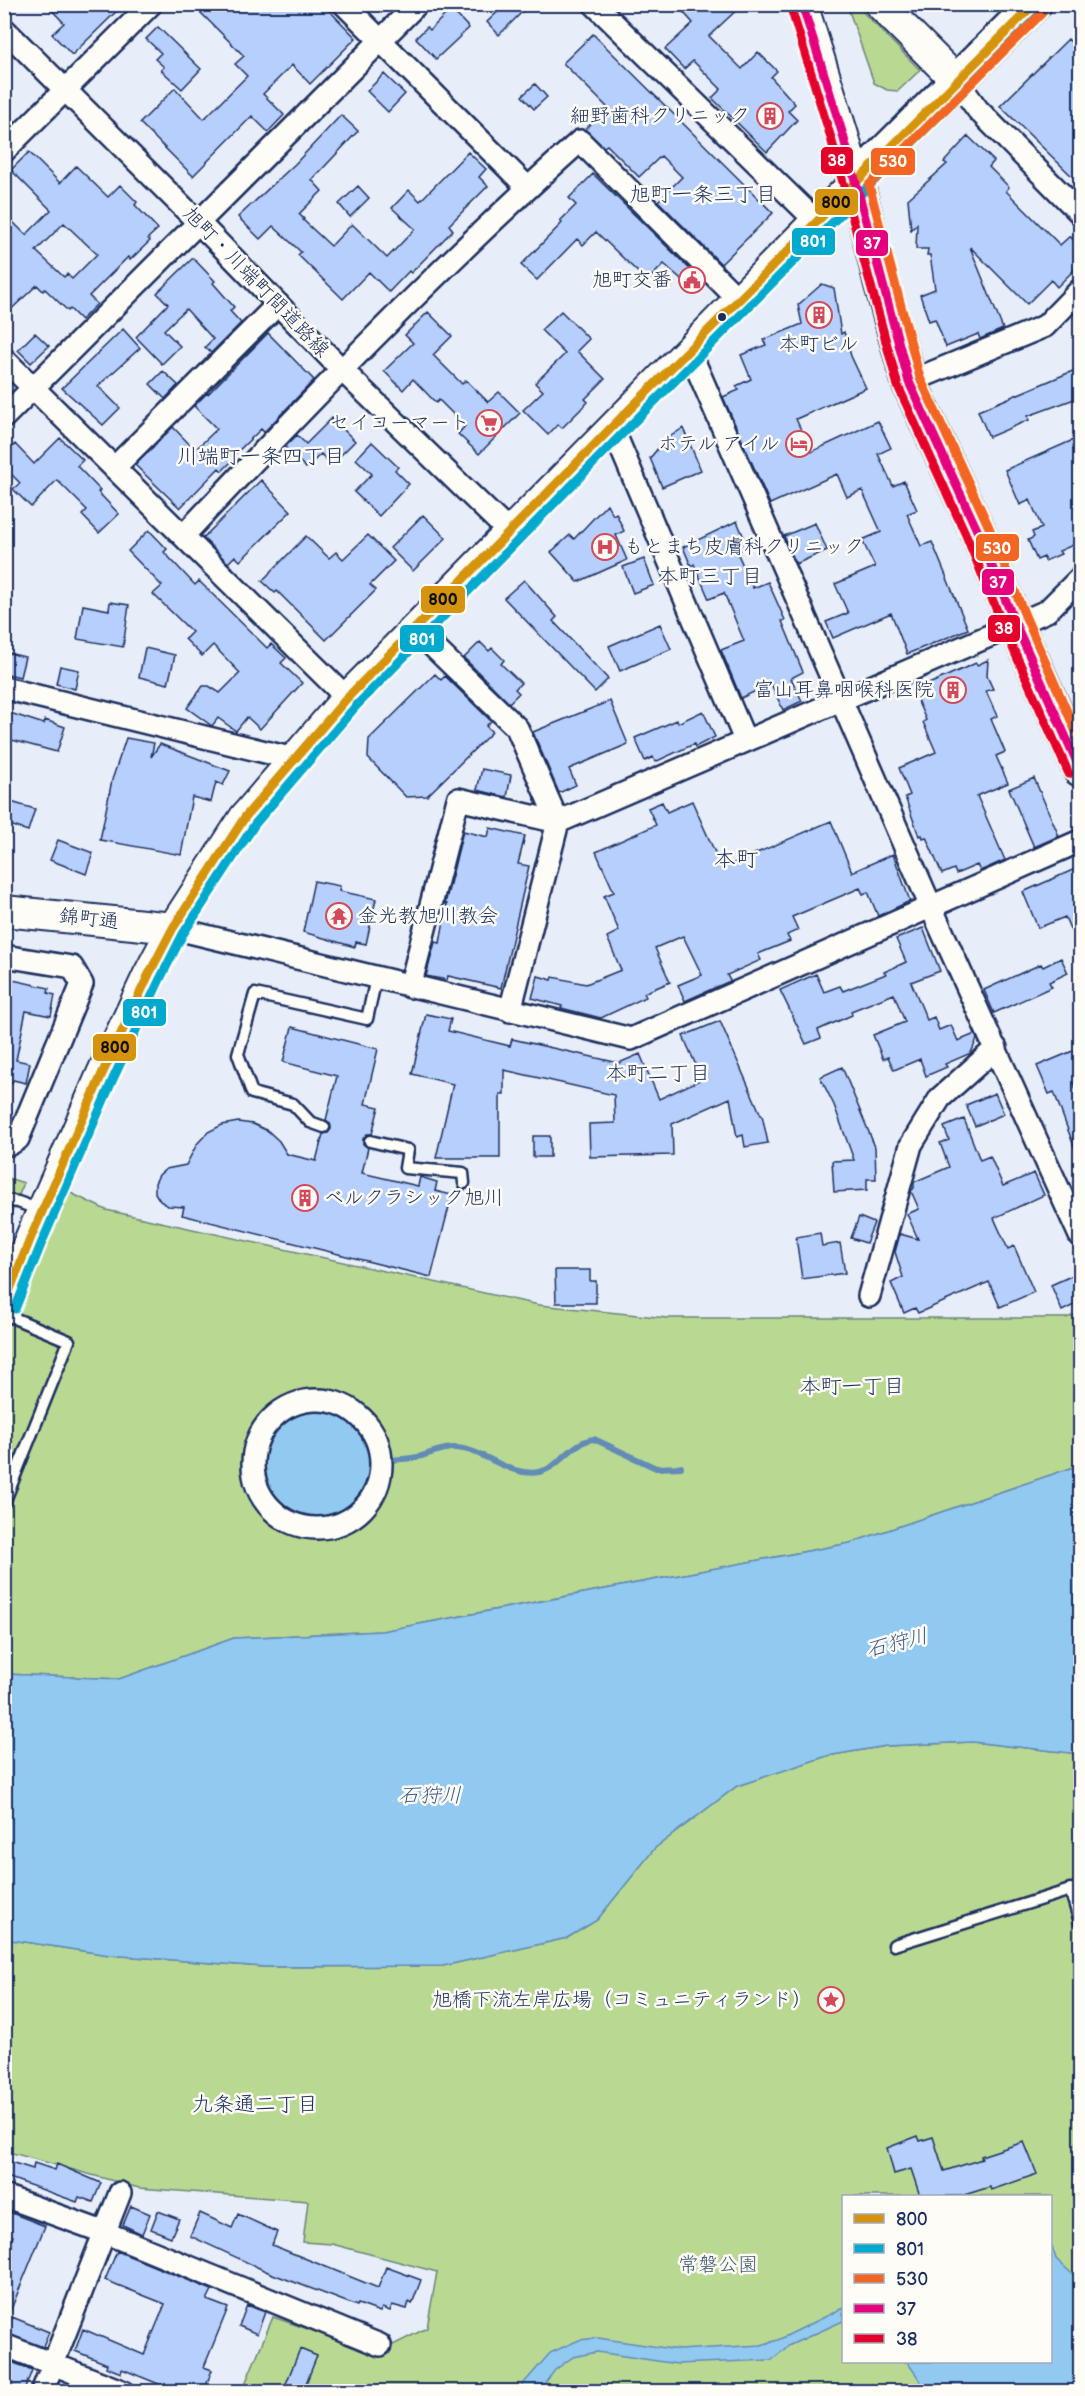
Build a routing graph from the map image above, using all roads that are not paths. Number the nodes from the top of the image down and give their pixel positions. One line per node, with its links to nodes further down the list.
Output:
1 (151, 4): 11 (street)
2 (344, 4): 9 (street)
3 (417, 4): 9 (street)
4 (594, 4): 16 (street)
5 (802, 4): 13 (street)
6 (880, 4): 10 (street)
7 (1034, 4): 10 (highway)
8 (4, 29): 11 (street, 旭町・川端町間道路線)
9 (380, 42): 14 (street); 17 (street)
10 (957, 81): 13 (highway); 15 (street)
11 (64, 90): 12 (street); 17 (street, 旭町・川端町間道路線)
12 (4, 151)
13 (856, 181): 16 (street); 24 (highway)
14 (528, 188): 19 (street); 23 (street)
15 (1080, 213)
16 (816, 221): 19 (street)
17 (200, 224): 20 (street, 旭町・川端町間道路線); 25 (street)
18 (1080, 290): 24 (street)
19 (739, 300): 21 (street)
20 (278, 304): 23 (street, 旭町・川端町間道路線); 28 (street)
21 (689, 350): 27 (street); 36 (street)
22 (4, 359): 25 (street)
23 (341, 369): 29 (street, 旭町・川端町間道路線); 30 (street)
24 (909, 382): 32 (highway)
25 (33, 388): 26 (street); 28 (street)
26 (4, 417)
27 (612, 427): 29 (street); 37 (street)
28 (114, 468): 30 (street)
29 (510, 533): 33 (street)
30 (183, 536): 35 (street)
31 (1080, 578): 32 (street)
32 (1015, 623): 36 (street); 39 (highway)
33 (415, 629): 35 (street); 40 (street)
34 (4, 688): 38 (street)
35 (347, 698): 38 (street)
36 (840, 699): 37 (street); 42 (street)
37 (745, 740): 40 (street)
38 (294, 759): 44 (street)
39 (1080, 769)
40 (558, 822): 47 (street); 48 (street)
41 (1080, 841): 42 (street)
42 (931, 907): 48 (street); 49 (street)
43 (4, 911): 44 (street, 錦町通)
44 (173, 928): 46 (street); 55 (street)
45 (4, 956): 52 (street)
46 (376, 978): 47 (street); 50 (lane)
47 (410, 987): 48 (street)
48 (510, 1011)
49 (996, 1048): 56 (street); 57 (street)
50 (324, 1127)
51 (370, 1141): 53 (lane)
52 (4, 1142)
53 (464, 1183)
54 (4, 1200): 55 (lane)
55 (37, 1224): 58 (street)
56 (1080, 1236)
57 (869, 1296)
58 (4, 1305)
59 (4, 1314): 60 (lane)
60 (4, 1503)
61 (272, 1509): 61 (street)
62 (1075, 1888): 63 (lane); 64 (lane)
63 (1080, 1922)
64 (894, 1945)
65 (120, 2193): 67 (street)
66 (4, 2196): 67 (street)
67 (106, 2233): 69 (street); 70 (street)
68 (4, 2344): 70 (street)
69 (380, 2345)
70 (53, 2364): 71 (street); 72 (street)
71 (42, 2391)
72 (124, 2391)

